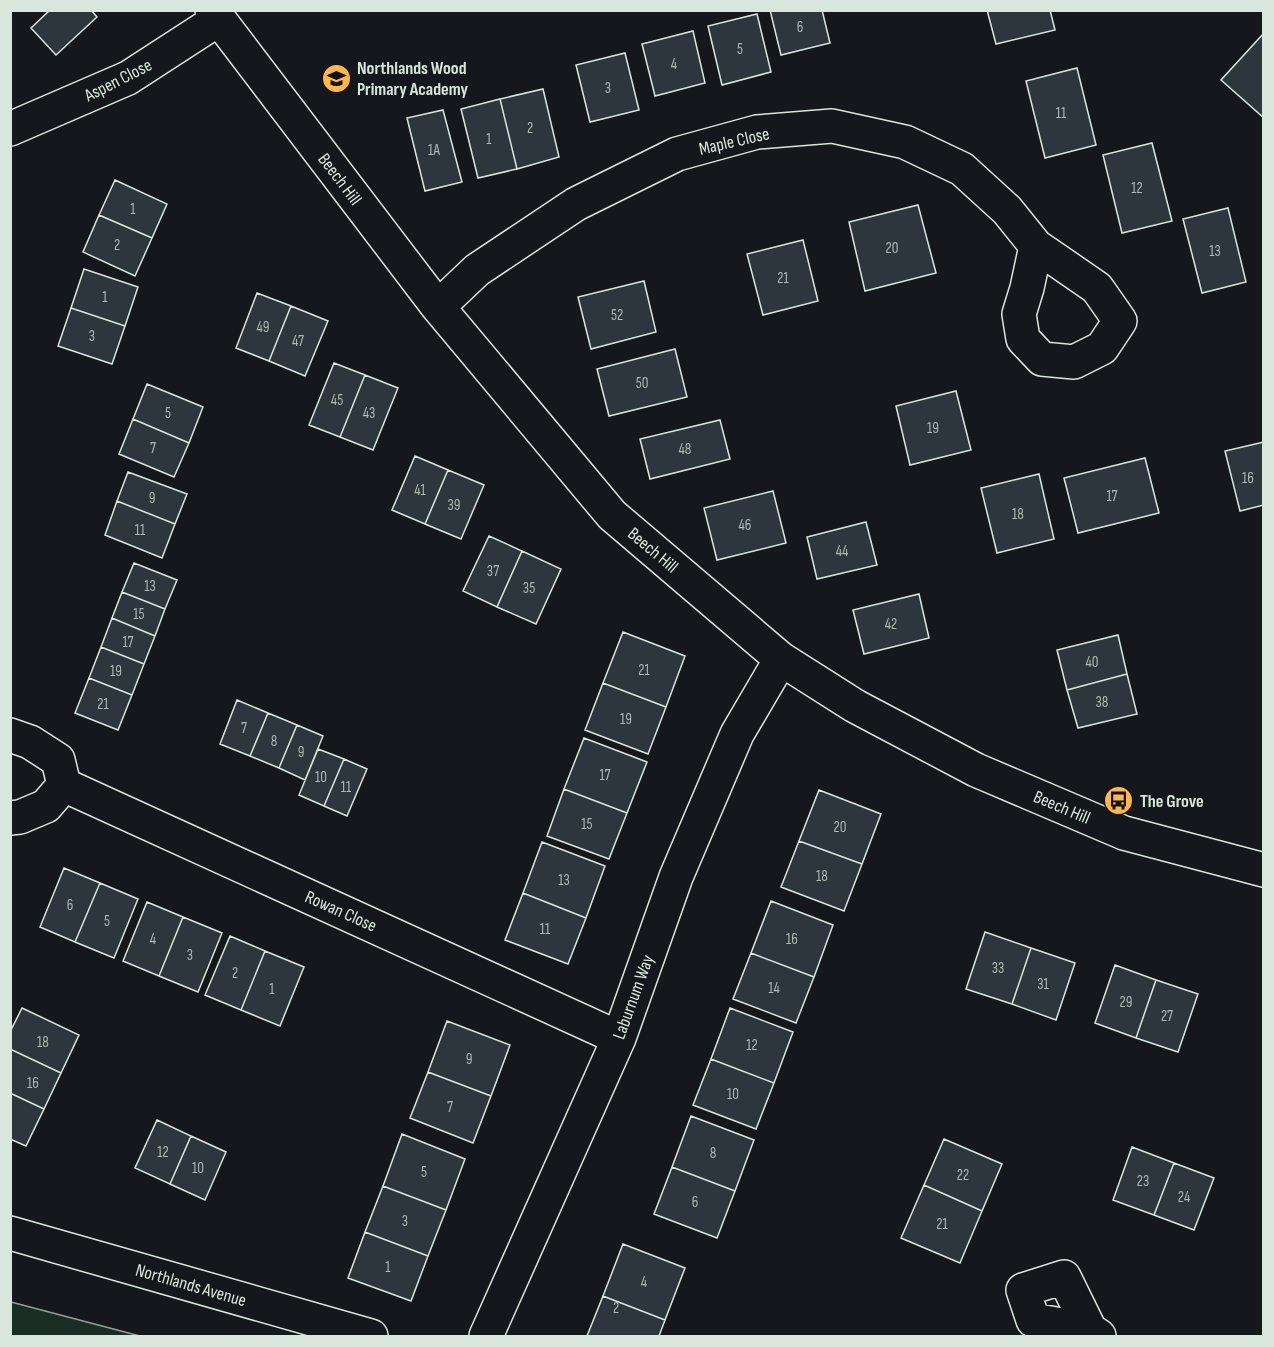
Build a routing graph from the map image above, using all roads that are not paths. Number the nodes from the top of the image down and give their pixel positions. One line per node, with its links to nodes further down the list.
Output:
1 (216, 15): 2 (street, Aspen Close); 4 (street, Beech Hill)
2 (10, 129)
3 (1036, 246): 4 (street, Maple Close)
4 (438, 307): 5 (street, Beech Hill)
5 (781, 659): 9 (street, Beech Hill); 10 (street, Laburnum Way)
6 (10, 735): 7 (street)
7 (64, 785): 8 (street); 10 (street, Rowan Close)
8 (10, 818)
9 (1263, 867)
10 (619, 1038): 13 (street, Laburnum Way)
11 (10, 1233): 12 (street, Northlands Avenue)
12 (371, 1336)
13 (486, 1336)

